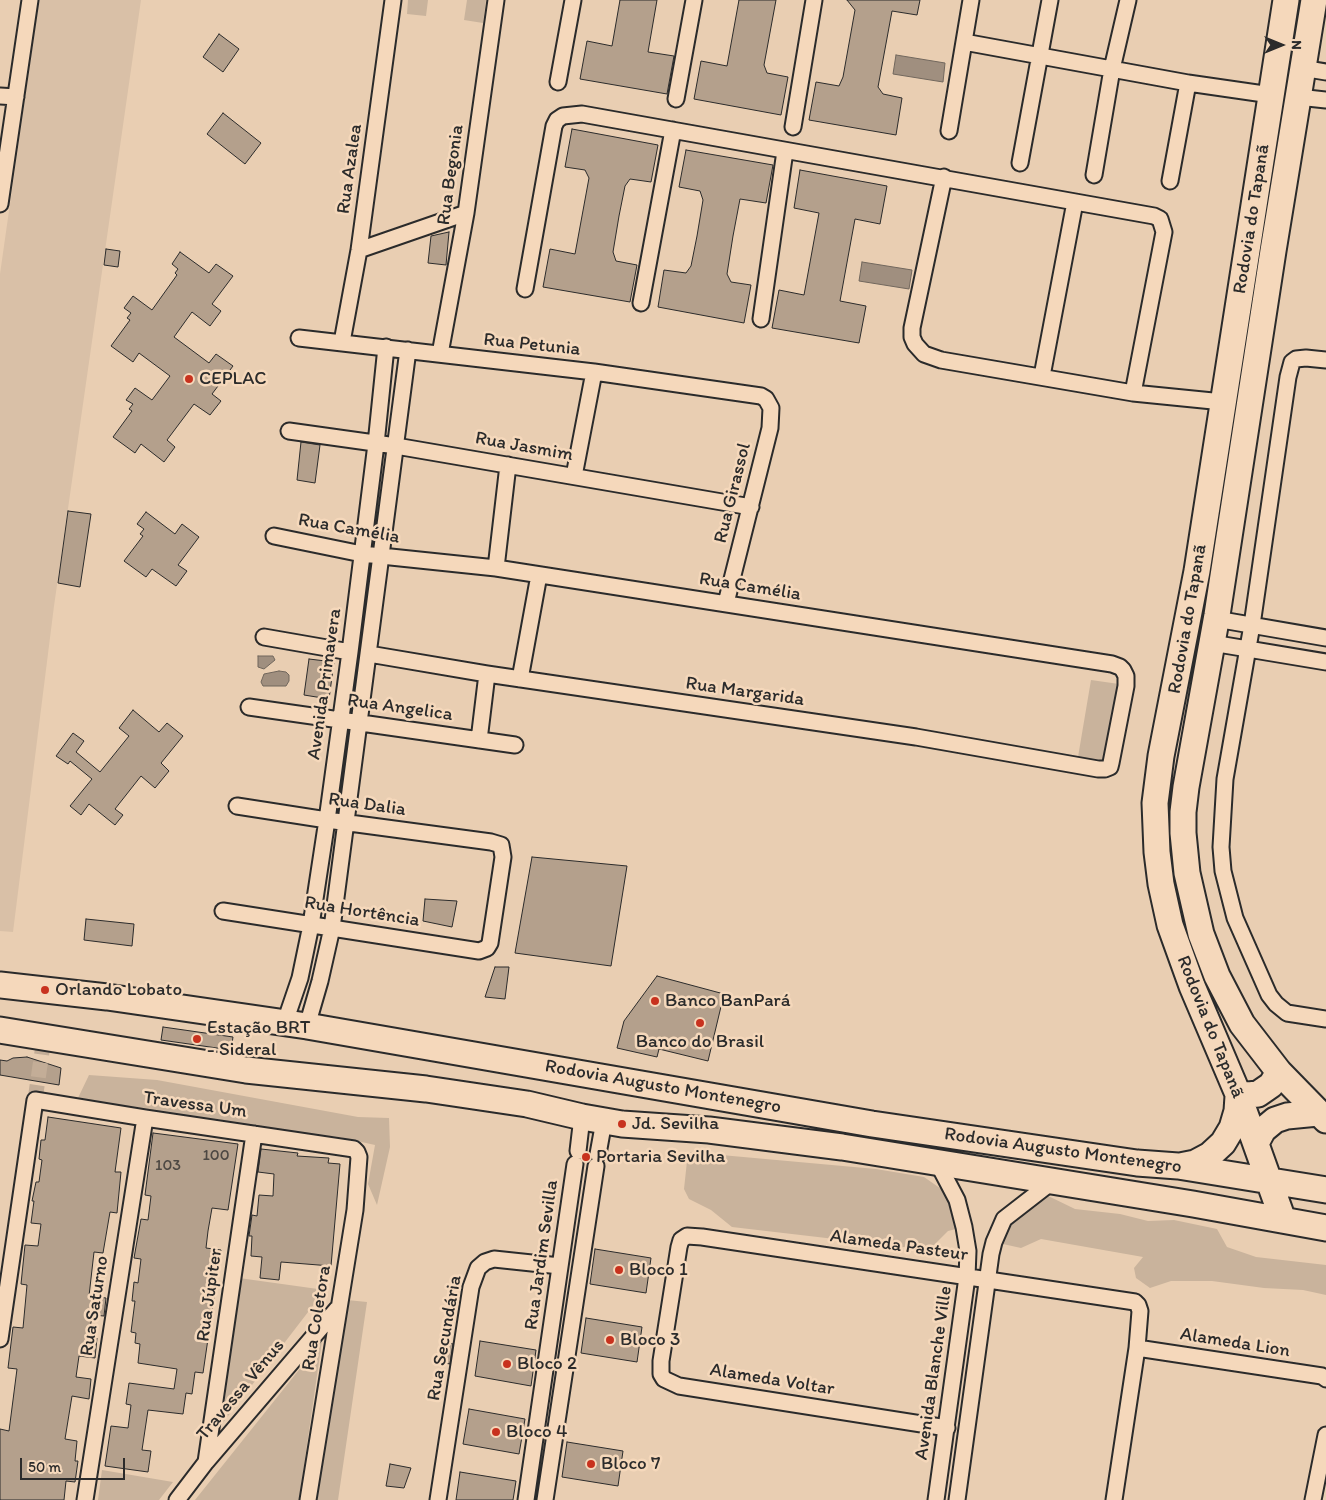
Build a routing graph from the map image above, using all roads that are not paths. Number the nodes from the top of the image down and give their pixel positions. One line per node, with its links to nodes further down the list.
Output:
1 (30, 0): 20 (street)
2 (393, 0): 35 (street, Rua Azalea)
3 (496, 0): 34 (street, Rua Begonia)
4 (573, 0): 16 (street)
5 (694, 0): 22 (street)
6 (814, 0): 24 (street)
7 (971, 0): 12 (street)
8 (1050, 0): 13 (street)
9 (1128, 0): 14 (street)
10 (1286, 0): 18 (main road, Rodovia do Tapanã)
11 (1314, 0): 15 (main road, Rodovia do Tapanã)
12 (964, 42): 13 (street); 26 (street)
13 (1039, 57): 14 (street); 28 (street)
14 (1112, 69): 17 (street); 29 (street)
15 (1314, 70): 21 (main road, Rodovia do Tapanã)
16 (558, 82)
17 (1188, 83): 18 (street); 31 (street)
18 (1271, 94): 49 (main road, Rodovia do Tapanã)
19 (0, 96): 20 (street)
20 (16, 97): 33 (street)
21 (1298, 97): 23 (street); 62 (main road, Rodovia do Tapanã)
22 (676, 99)
23 (1326, 100)
24 (792, 127)
25 (673, 130): 27 (street); 36 (street); 37 (street)
26 (949, 131)
27 (785, 151): 30 (street); 38 (street)
28 (1020, 163)
29 (1094, 175)
30 (944, 177): 32 (street); 46 (street)
31 (1170, 181)
32 (1075, 202): 46 (street); 47 (street)
33 (0, 204)
34 (466, 213): 35 (street); 43 (street, Rua Begonia)
35 (359, 250): 40 (street, Rua Azalea)
36 (525, 289)
37 (641, 304)
38 (761, 319)
39 (299, 338): 40 (street, Rua Petunia)
40 (342, 342): 41 (street, Rua Petunia)
41 (386, 347): 42 (street, Rua Petunia); 51 (street, Avenida Primavera)
42 (408, 350): 43 (street, Rua Petunia); 52 (street, Avenida Primavera)
43 (440, 354): 45 (street, Rua Petunia)
44 (1326, 360): 63 (street)
45 (594, 372): 48 (street, Rua Petunia); 54 (street)
46 (1042, 376): 47 (street)
47 (1133, 392): 49 (street)
48 (761, 396): 55 (street, Rua Girassol)
49 (1223, 402): 93 (main road, Rodovia do Tapanã)
50 (289, 431): 51 (street, Rua Jasmim)
51 (376, 444): 52 (street, Rua Jasmim); 57 (street, Avenida Primavera)
52 (396, 446): 53 (street, Rua Jasmim); 58 (street, Avenida Primavera)
53 (508, 465): 54 (street, Rua Jasmim); 59 (street)
54 (574, 476): 55 (street, Rua Jasmim)
55 (751, 507): 61 (street, Rua Girassol)
56 (274, 536): 57 (street, Rua Camélia)
57 (362, 554): 58 (street, Rua Camélia); 68 (street, Avenida Primavera)
58 (381, 556): 59 (street, Rua Camélia); 69 (street, Avenida Primavera)
59 (496, 568): 60 (street, Rua Camélia)
60 (539, 574): 61 (street, Rua Camélia); 72 (street)
61 (726, 603): 78 (street, Rua Camélia)
62 (1216, 619): 63 (street); 66 (main road, Rodovia do Tapanã)
63 (1252, 625): 65 (street); 67 (street)
64 (264, 638): 68 (street)
65 (1326, 638)
66 (1212, 643): 67 (street); 91 (main road, Rodovia do Tapanã)
67 (1248, 648): 70 (street); 87 (street)
68 (350, 652): 74 (street, Avenida Primavera)
69 (369, 654): 71 (street, Rua Margarida); 75 (street, Avenida Primavera)
70 (1326, 662)
71 (487, 674): 72 (street, Rua Margarida); 76 (street)
72 (520, 679): 78 (street, Rua Margarida)
73 (249, 707): 74 (street, Rua Angelica)
74 (340, 720): 75 (street, Rua Angelica); 80 (street, Avenida Primavera)
75 (359, 723): 76 (street, Rua Angelica); 81 (street, Avenida Primavera)
76 (480, 740): 77 (street, Rua Angelica)
77 (515, 745)
78 (1111, 763)
79 (237, 806): 80 (street, Rua Dalia)
80 (326, 820): 81 (street, Rua Dalia); 83 (street, Avenida Primavera)
81 (345, 822): 84 (street, Avenida Primavera); 85 (street, Rua Dalia)
82 (223, 911): 83 (street, Rua Hortência)
83 (310, 925): 84 (street, Rua Hortência); 88 (street, Avenida Primavera)
84 (332, 928): 85 (street, Rua Hortência); 88 (street, Avenida Primavera)
85 (490, 943)
86 (0, 985): 88 (main road, Rodovia Augusto Montenegro)
87 (1326, 1019)
88 (296, 1024): 90 (main road, Rodovia Augusto Montenegro)
89 (0, 1030): 92 (main road, Rodovia Augusto Montenegro)
90 (431, 1047): 92 (main road); 102 (main road, Rodovia Augusto Montenegro)
91 (1278, 1072): 93 (main road); 94 (main road, Rodovia do Tapanã)
92 (426, 1089): 96 (main road, Rodovia Augusto Montenegro)
93 (1238, 1094): 98 (main road, Rodovia do Tapanã); 102 (main road)
94 (1322, 1117): 98 (main road)
95 (144, 1118): 97 (street, Travessa Um); 116 (street, Travessa Um); 124 (street, Rua Saturno)
96 (593, 1119): 100 (main road, Rodovia Augusto Montenegro); 101 (street, Rua Jardim Sevilla); 105 (street, Rua Jardim Sevilla)
97 (254, 1134): 99 (street, Travessa Um); 121 (street, Rua Júpiter)
98 (1256, 1143): 104 (main road, Rodovia do Tapanã)
99 (349, 1148): 114 (street, Rua Coletora)
100 (937, 1162): 103 (main road, Rodovia Augusto Montenegro); 109 (street, Avenida Blanche Ville)
101 (575, 1164): 105 (street); 111 (street, Rua Jardim Sevilla)
102 (1178, 1166): 104 (main road, Rodovia Augusto Montenegro)
103 (1053, 1181): 107 (main road, Rodovia Augusto Montenegro); 110 (street)
104 (1268, 1181): 106 (main road, Rodovia Augusto Montenegro); 107 (main road, Rodovia do Tapanã)
105 (593, 1184): 129 (street, Rua Jardim Sevilla)
106 (1326, 1190)
107 (1283, 1220): 108 (main road, Rodovia Augusto Montenegro)
108 (1326, 1228)
109 (968, 1251): 110 (street); 112 (street, Avenida Blanche Ville)
110 (991, 1254): 113 (street)
111 (560, 1266): 127 (street, Rua Secundária); 128 (street, Rua Jardim Sevilla)
112 (967, 1276): 113 (street, Alameda Pasteur); 115 (street, Alameda Pasteur); 119 (street, Avenida Blanche Ville)
113 (987, 1279): 117 (street, Alameda Pasteur); 123 (street)
114 (338, 1307): 121 (street, Travessa Vênus); 126 (street, Rua Coletora)
115 (669, 1309): 119 (street, Alameda Voltar)
116 (0, 1338)
117 (1137, 1348): 118 (street, Alameda Lion); 130 (street)
118 (1326, 1379)
119 (947, 1428): 122 (street, Avenida Blanche Ville)
120 (1326, 1435): 131 (street)
121 (206, 1462): 125 (street, Travessa Vênus)
122 (937, 1496): 123 (street)
123 (958, 1498)
124 (85, 1500)
125 (177, 1500)
126 (308, 1500)
127 (438, 1500)
128 (526, 1500)
129 (545, 1500)
130 (1114, 1500)
131 (1313, 1500)

